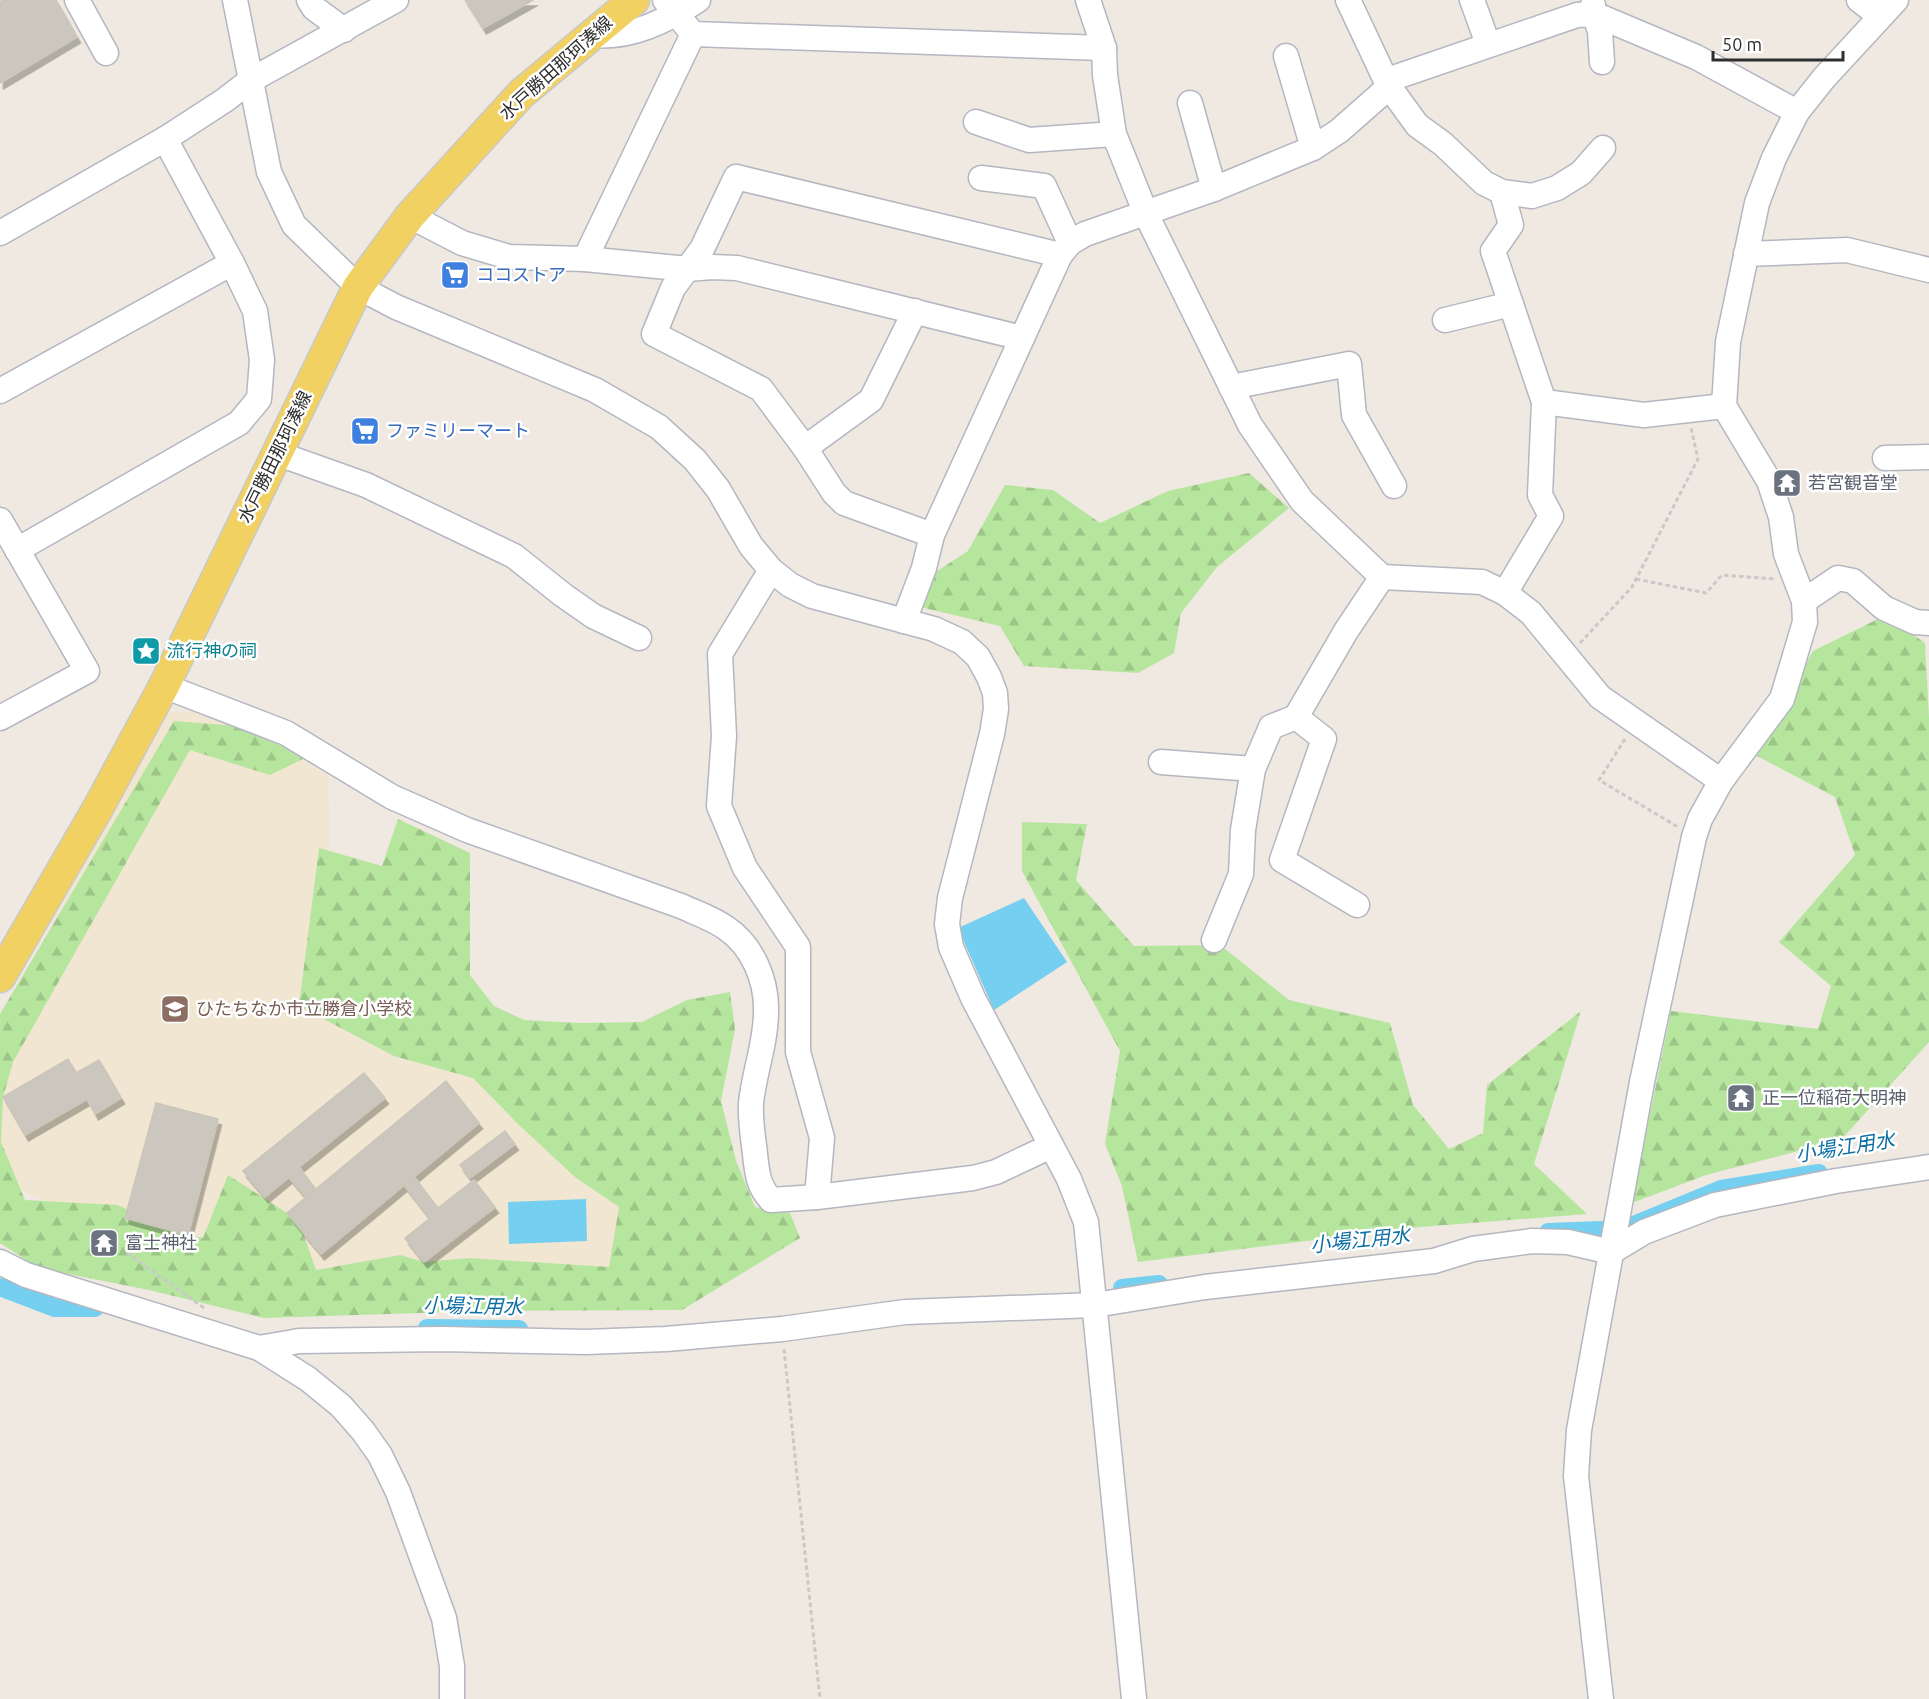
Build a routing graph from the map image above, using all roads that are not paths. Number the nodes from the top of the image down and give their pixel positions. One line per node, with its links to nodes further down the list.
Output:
1 (77, 0): 19 (street)
2 (235, 0): 22 (street)
3 (309, 0): 14 (street)
4 (396, 0): 14 (street)
5 (634, 0): 16 (main road, 水戸勝田那珂湊線)
6 (698, 0): 11 (street)
7 (1088, 0): 18 (street)
8 (1348, 0): 23 (street)
9 (1472, 0): 17 (street)
10 (1859, 0): 13 (street)
11 (671, 7): 15 (street); 16 (street)
12 (1594, 7): 17 (street); 21 (street); 25 (street)
13 (1888, 8): 25 (street)
14 (344, 30): 22 (street)
15 (693, 34): 18 (street); 39 (street)
16 (592, 35): 35 (main road, 水戸勝田那珂湊線)
17 (1488, 44): 23 (street)
18 (1104, 48): 27 (street)
19 (106, 53)
20 (1286, 56): 29 (street)
21 (1602, 62)
22 (251, 80): 28 (street); 43 (street)
23 (1388, 85): 29 (street); 33 (street)
24 (1190, 103): 32 (street)
25 (1797, 112): 38 (street)
26 (976, 122): 27 (street)
27 (1114, 134): 34 (street)
28 (165, 139): 36 (street); 40 (street)
29 (1313, 148): 32 (street)
30 (1603, 148): 33 (street)
31 (981, 178): 37 (street)
32 (1214, 189): 34 (street)
33 (1502, 192): 44 (street)
34 (1146, 213): 37 (street); 48 (street)
35 (410, 216): 39 (street); 43 (main road, 水戸勝田那珂湊線)
36 (0, 233)
37 (1065, 249): 41 (street); 47 (street)
38 (1746, 254): 42 (street); 51 (street)
39 (585, 260): 41 (street)
40 (232, 262): 49 (street); 59 (street)
41 (688, 269): 45 (street); 52 (street)
42 (1929, 270)
43 (358, 286): 53 (main road, 水戸勝田那珂湊線); 60 (street)
44 (1511, 304): 46 (street); 50 (street)
45 (915, 312): 47 (street); 52 (street)
46 (1445, 320)
47 (1022, 338): 58 (street)
48 (1231, 387): 56 (street); 61 (street)
49 (0, 391)
50 (1544, 402): 51 (street); 63 (street)
51 (1724, 406): 62 (street)
52 (805, 448): 58 (street)
53 (276, 453): 66 (street); 67 (main road, 水戸勝田那珂湊線)
54 (1929, 457): 55 (street)
55 (1885, 458)
56 (1394, 486)
57 (0, 520): 59 (street)
58 (932, 535): 64 (street)
59 (17, 550): 69 (street)
60 (771, 570): 64 (street); 78 (street)
61 (1382, 577): 63 (street); 68 (street)
62 (1799, 591): 65 (street); 72 (street)
63 (1505, 592): 72 (street)
64 (904, 621): 76 (street)
65 (1929, 623)
66 (639, 638)
67 (164, 686): 75 (main road, 水戸勝田那珂湊線); 78 (street)
68 (1296, 717): 71 (street); 73 (street)
69 (0, 718)
70 (1161, 762): 71 (street)
71 (1253, 769): 74 (street)
72 (1721, 781): 79 (street)
73 (1357, 905)
74 (1214, 940)
75 (0, 977)
76 (1051, 1146): 78 (street); 81 (street)
77 (1929, 1167): 79 (street)
78 (817, 1197)
79 (1611, 1252): 81 (street); 85 (street)
80 (0, 1262): 82 (street)
81 (1095, 1305): 82 (street); 84 (street)
82 (259, 1348): 83 (street)
83 (452, 1699)
84 (1134, 1699)
85 (1601, 1699)

